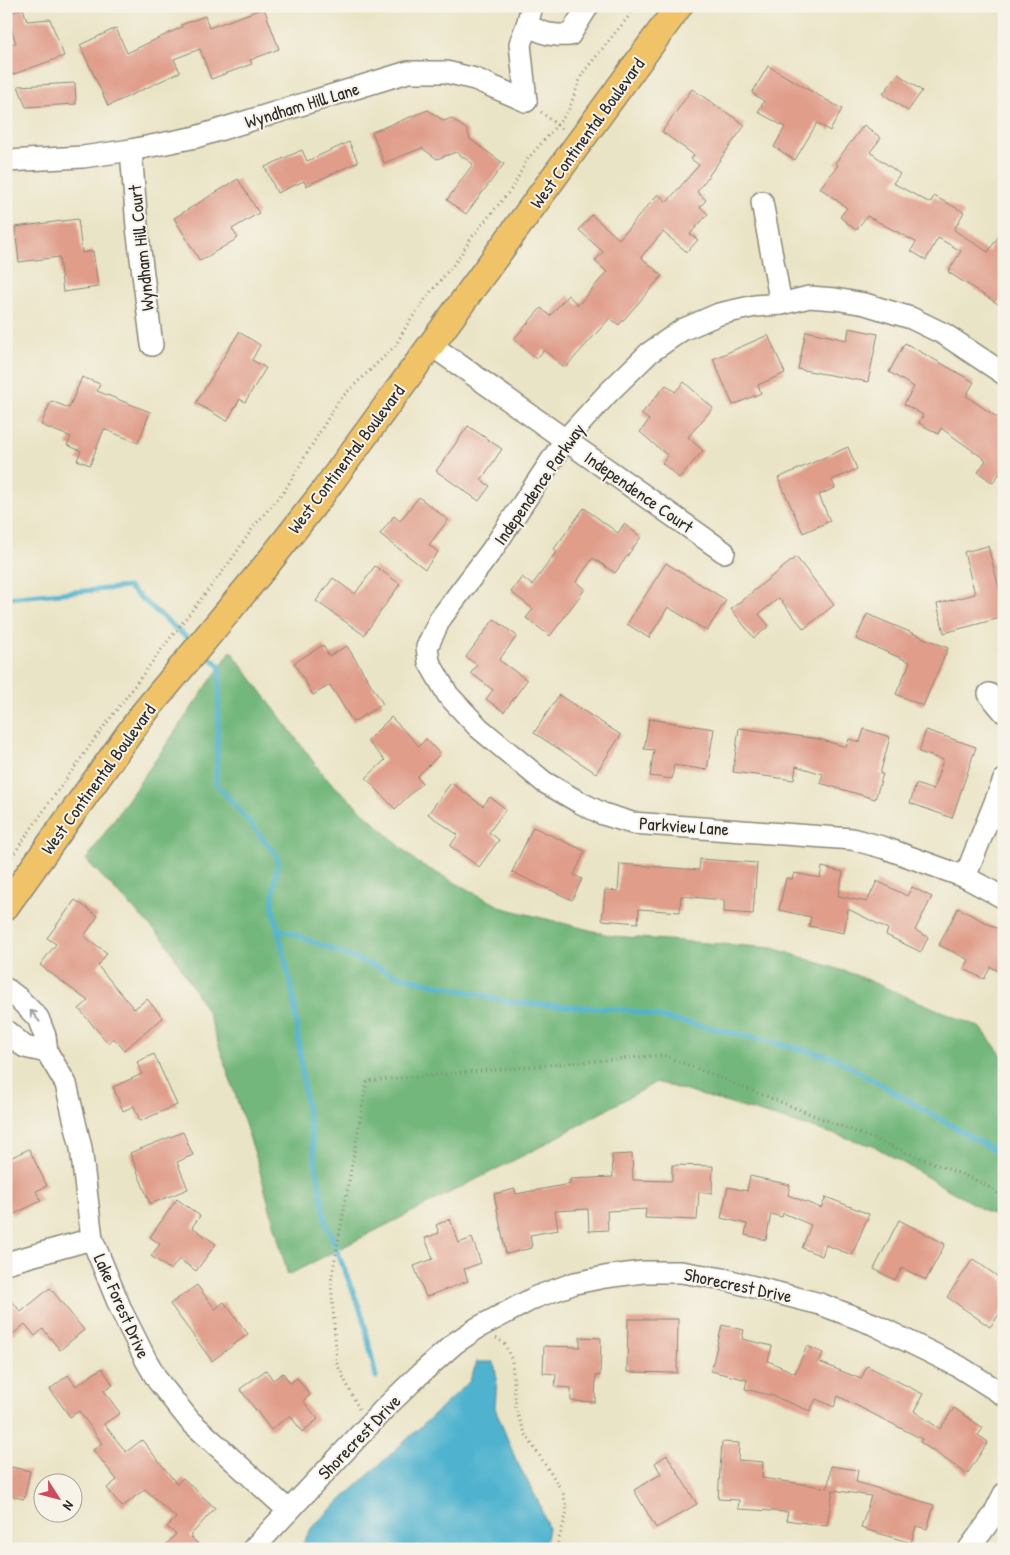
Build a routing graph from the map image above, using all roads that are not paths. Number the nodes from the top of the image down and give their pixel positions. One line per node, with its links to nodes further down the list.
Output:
1 (588, 6): 3 (street)
2 (679, 6): 9 (main road, West Continental Boulevard)
3 (529, 16): 4 (street, Wyndham Hill Lane)
4 (131, 150): 5 (street, Wyndham Hill Lane); 8 (street, Wyndham Hill Court)
5 (6, 162)
6 (762, 202): 7 (street)
7 (781, 304): 10 (street, Independence Parkway); 11 (street, Independence Parkway)
8 (152, 345)
9 (431, 345): 11 (street, Independence Court); 19 (main road, West Continental Boulevard)
10 (1004, 374)
11 (565, 440): 12 (street, Independence Court); 13 (street, Independence Parkway)
12 (724, 552)
13 (427, 646): 17 (street, Parkview Lane)
14 (989, 694): 15 (street)
15 (1004, 712)
16 (1004, 780): 17 (street)
17 (965, 877): 18 (street, Parkview Lane)
18 (1004, 898)
19 (6, 906)
20 (6, 989): 22 (street, Lake Forest Drive, one-way to 20)
21 (6, 1030): 22 (street)
22 (47, 1052): 23 (street, Lake Forest Drive)
23 (92, 1239): 24 (street); 27 (street, Lake Forest Drive)
24 (6, 1262)
25 (1004, 1395): 27 (street, Shorecrest Drive)
26 (1004, 1494): 29 (street)
27 (289, 1510): 28 (street, Shorecrest Drive)
28 (253, 1549)
29 (969, 1549)

